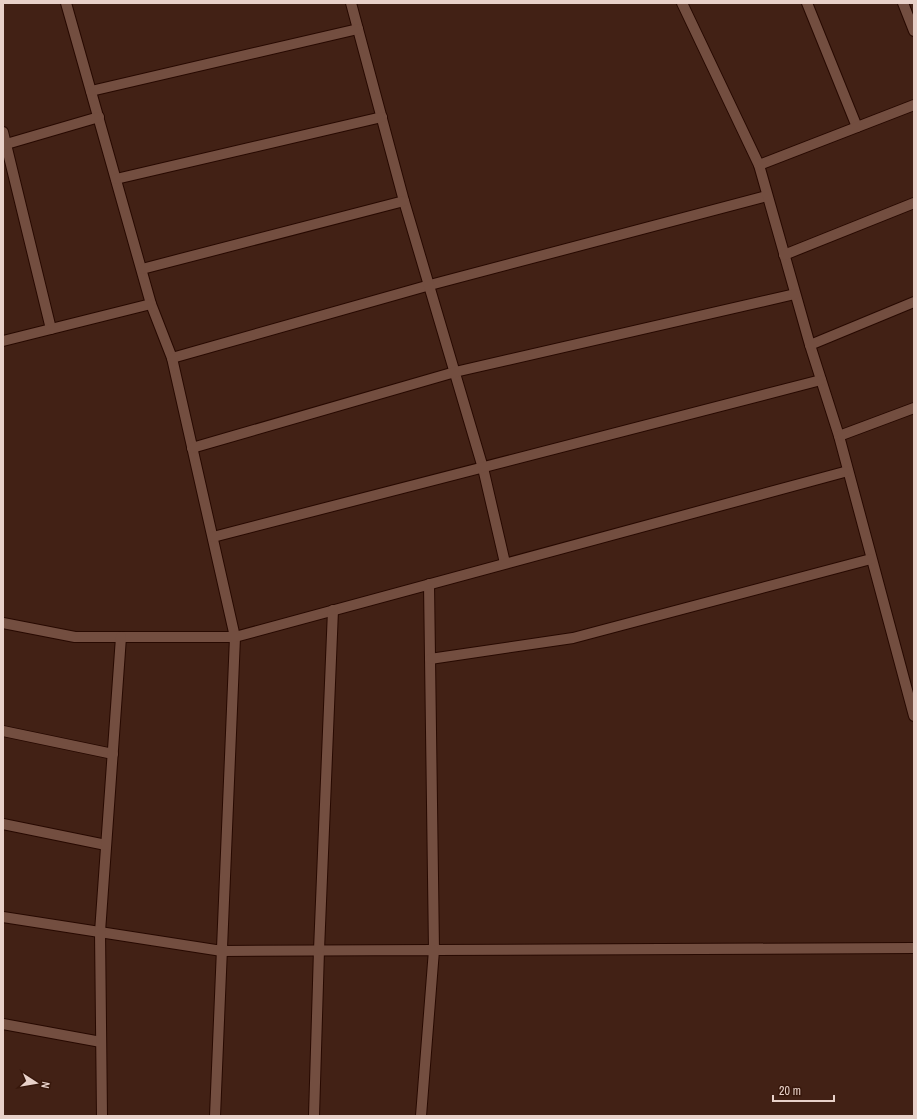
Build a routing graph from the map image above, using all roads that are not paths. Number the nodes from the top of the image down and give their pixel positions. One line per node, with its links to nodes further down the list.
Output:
1 (66, 3): 8 (street)
2 (351, 3): 6 (street)
3 (682, 3): 15 (street)
4 (807, 3): 12 (street)
5 (903, 3): 7 (street)
6 (358, 29): 8 (street); 10 (street)
7 (914, 30)
8 (91, 91): 11 (street)
9 (914, 105): 12 (street)
10 (382, 117): 16 (street); 18 (street)
11 (98, 118): 14 (street); 16 (street)
12 (857, 127): 15 (street)
13 (3, 132): 14 (street)
14 (5, 144): 26 (street)
15 (759, 165): 17 (street)
16 (116, 179): 21 (street)
17 (767, 196): 20 (street); 22 (street)
18 (404, 201): 21 (street); 22 (street)
19 (914, 203): 20 (street)
20 (784, 255): 23 (street)
21 (142, 269): 25 (street)
22 (430, 285): 29 (street); 30 (street)
23 (795, 294): 28 (street); 30 (street)
24 (914, 302): 28 (street)
25 (151, 304): 26 (street); 29 (street)
26 (51, 329): 27 (street)
27 (3, 341)
28 (810, 345): 31 (street)
29 (172, 358): 34 (street)
30 (455, 372): 34 (street); 35 (street)
31 (821, 380): 33 (street); 35 (street)
32 (914, 408): 33 (street)
33 (839, 436): 36 (street)
34 (192, 448): 37 (street)
35 (483, 468): 37 (street); 39 (street)
36 (848, 471): 38 (street); 39 (street)
37 (212, 537): 44 (street)
38 (871, 560): 45 (street); 46 (street)
39 (505, 563): 40 (street)
40 (429, 584): 41 (street); 45 (street)
41 (333, 610): 44 (street); 54 (street)
42 (3, 623): 43 (street)
43 (121, 637): 44 (street); 48 (street)
44 (235, 637): 56 (street)
45 (430, 659): 55 (street)
46 (914, 716)
47 (3, 730): 48 (street)
48 (113, 754): 50 (street)
49 (3, 824): 50 (street)
50 (106, 845): 52 (street)
51 (3, 916): 52 (street)
52 (100, 932): 56 (street); 58 (street)
53 (914, 948): 55 (street)
54 (319, 950): 55 (street); 56 (street); 61 (street)
55 (434, 950): 62 (street)
56 (222, 951): 60 (street)
57 (3, 1024): 58 (street)
58 (101, 1042): 59 (street)
59 (102, 1116)
60 (215, 1116)
61 (314, 1116)
62 (421, 1116)

